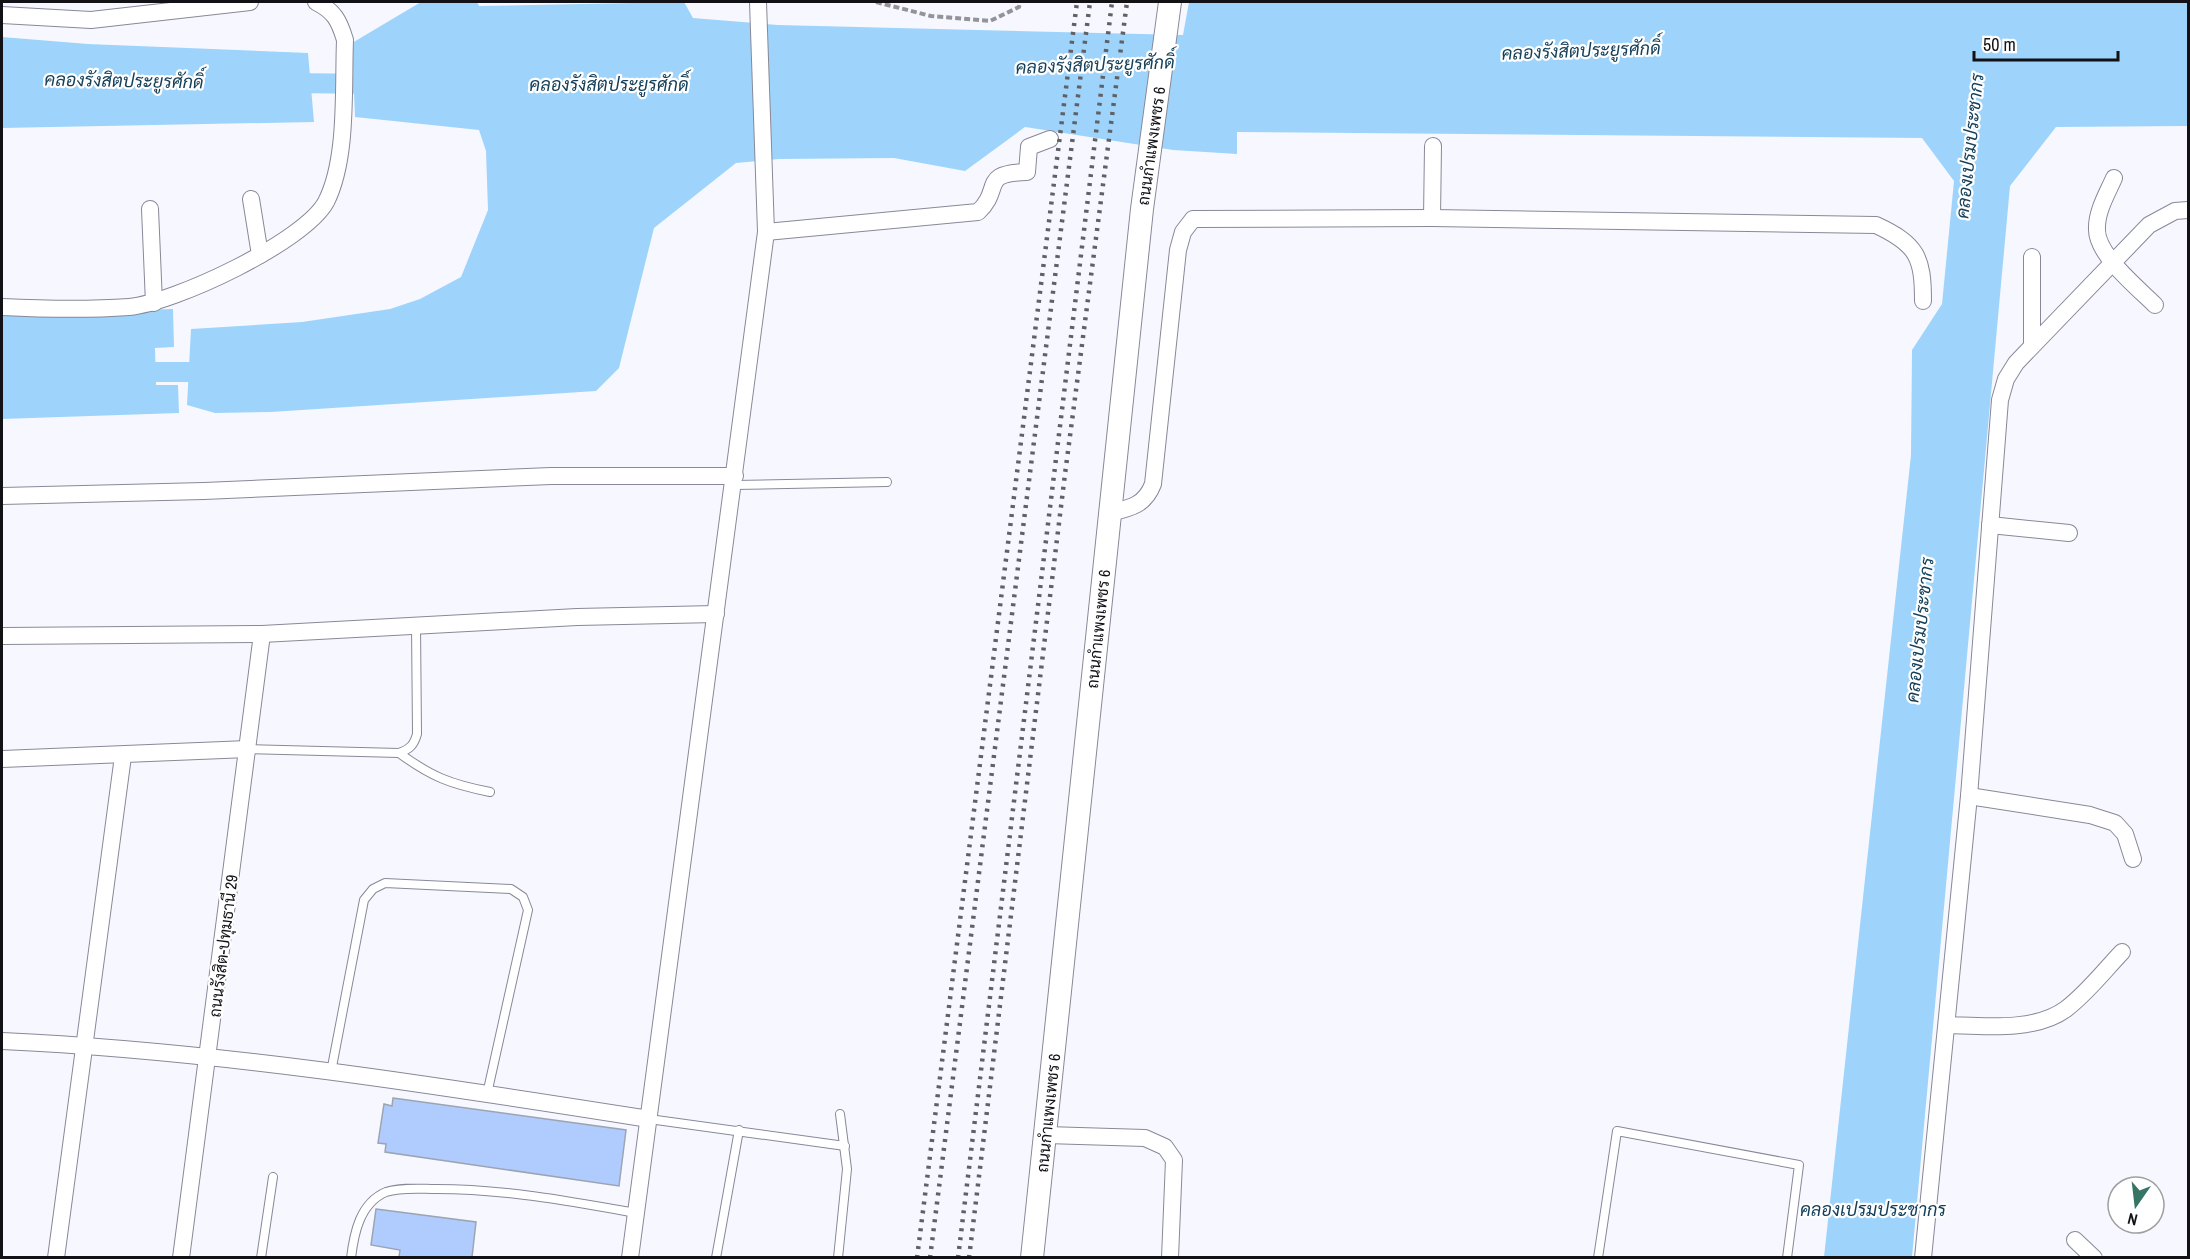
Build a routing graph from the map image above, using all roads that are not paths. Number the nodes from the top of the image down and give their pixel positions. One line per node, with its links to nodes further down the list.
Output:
1 (250, 2): 5 (street)
2 (316, 2): 14 (street)
3 (1170, 2): 25 (main road, ถนนกำแพงเพชร 6)
4 (758, 4): 13 (street)
5 (2, 15)
6 (1050, 139): 13 (street)
7 (1433, 146): 12 (street)
8 (2114, 178): 16 (street)
9 (252, 199): 14 (street)
10 (150, 209): 18 (street)
11 (2188, 210): 16 (street)
12 (1432, 218): 17 (street); 25 (street)
13 (766, 232): 22 (street)
14 (260, 255): 18 (street)
15 (2032, 257): 21 (street)
16 (2113, 262): 19 (street); 21 (street)
17 (1923, 301)
18 (154, 303): 20 (street)
19 (2155, 305)
20 (2, 307)
21 (2032, 346): 26 (street)
22 (735, 481): 23 (lane); 24 (street); 28 (street)
23 (887, 482)
24 (2, 496)
25 (1110, 513): 49 (main road, ถนนกำแพงเพชร 6)
26 (1990, 525): 27 (street); 37 (street)
27 (2069, 533)
28 (716, 614): 29 (street); 47 (street)
29 (416, 625): 30 (street); 33 (lane)
30 (262, 634): 31 (street); 32 (street, ถนนรังสิต-ปทุมธานี 29)
31 (2, 636)
32 (248, 750): 33 (lane); 34 (street); 43 (street, ถนนรังสิต-ปทุมธานี 29)
33 (399, 753): 36 (lane)
34 (123, 756): 35 (street); 42 (street)
35 (2, 759)
36 (490, 792)
37 (1969, 796): 38 (street); 40 (street)
38 (2133, 858)
39 (2122, 952): 40 (street)
40 (1947, 1025): 65 (street)
41 (2, 1041): 42 (street)
42 (85, 1045): 43 (street); 54 (street)
43 (208, 1057): 44 (street); 55 (street, ถนนรังสิต-ปทุมธานี 29)
44 (331, 1072): 45 (street); 45 (lane)
45 (486, 1094): 47 (street)
46 (840, 1113): 50 (lane)
47 (649, 1119): 48 (lane); 52 (street)
48 (739, 1130): 50 (lane); 59 (lane)
49 (1046, 1135): 61 (main road, ถนนกำแพงเพชร 6); 62 (street)
50 (845, 1146): 60 (lane)
51 (273, 1177): 56 (lane)
52 (636, 1212): 57 (lane); 58 (street)
53 (2075, 1240): 66 (street)
54 (56, 1257)
55 (181, 1257)
56 (262, 1257)
57 (351, 1257)
58 (630, 1257)
59 (716, 1257)
60 (838, 1257)
61 (1032, 1257)
62 (1170, 1257)
63 (1598, 1257): 64 (lane)
64 (1787, 1257)
65 (1923, 1257)
66 (2094, 1257)

